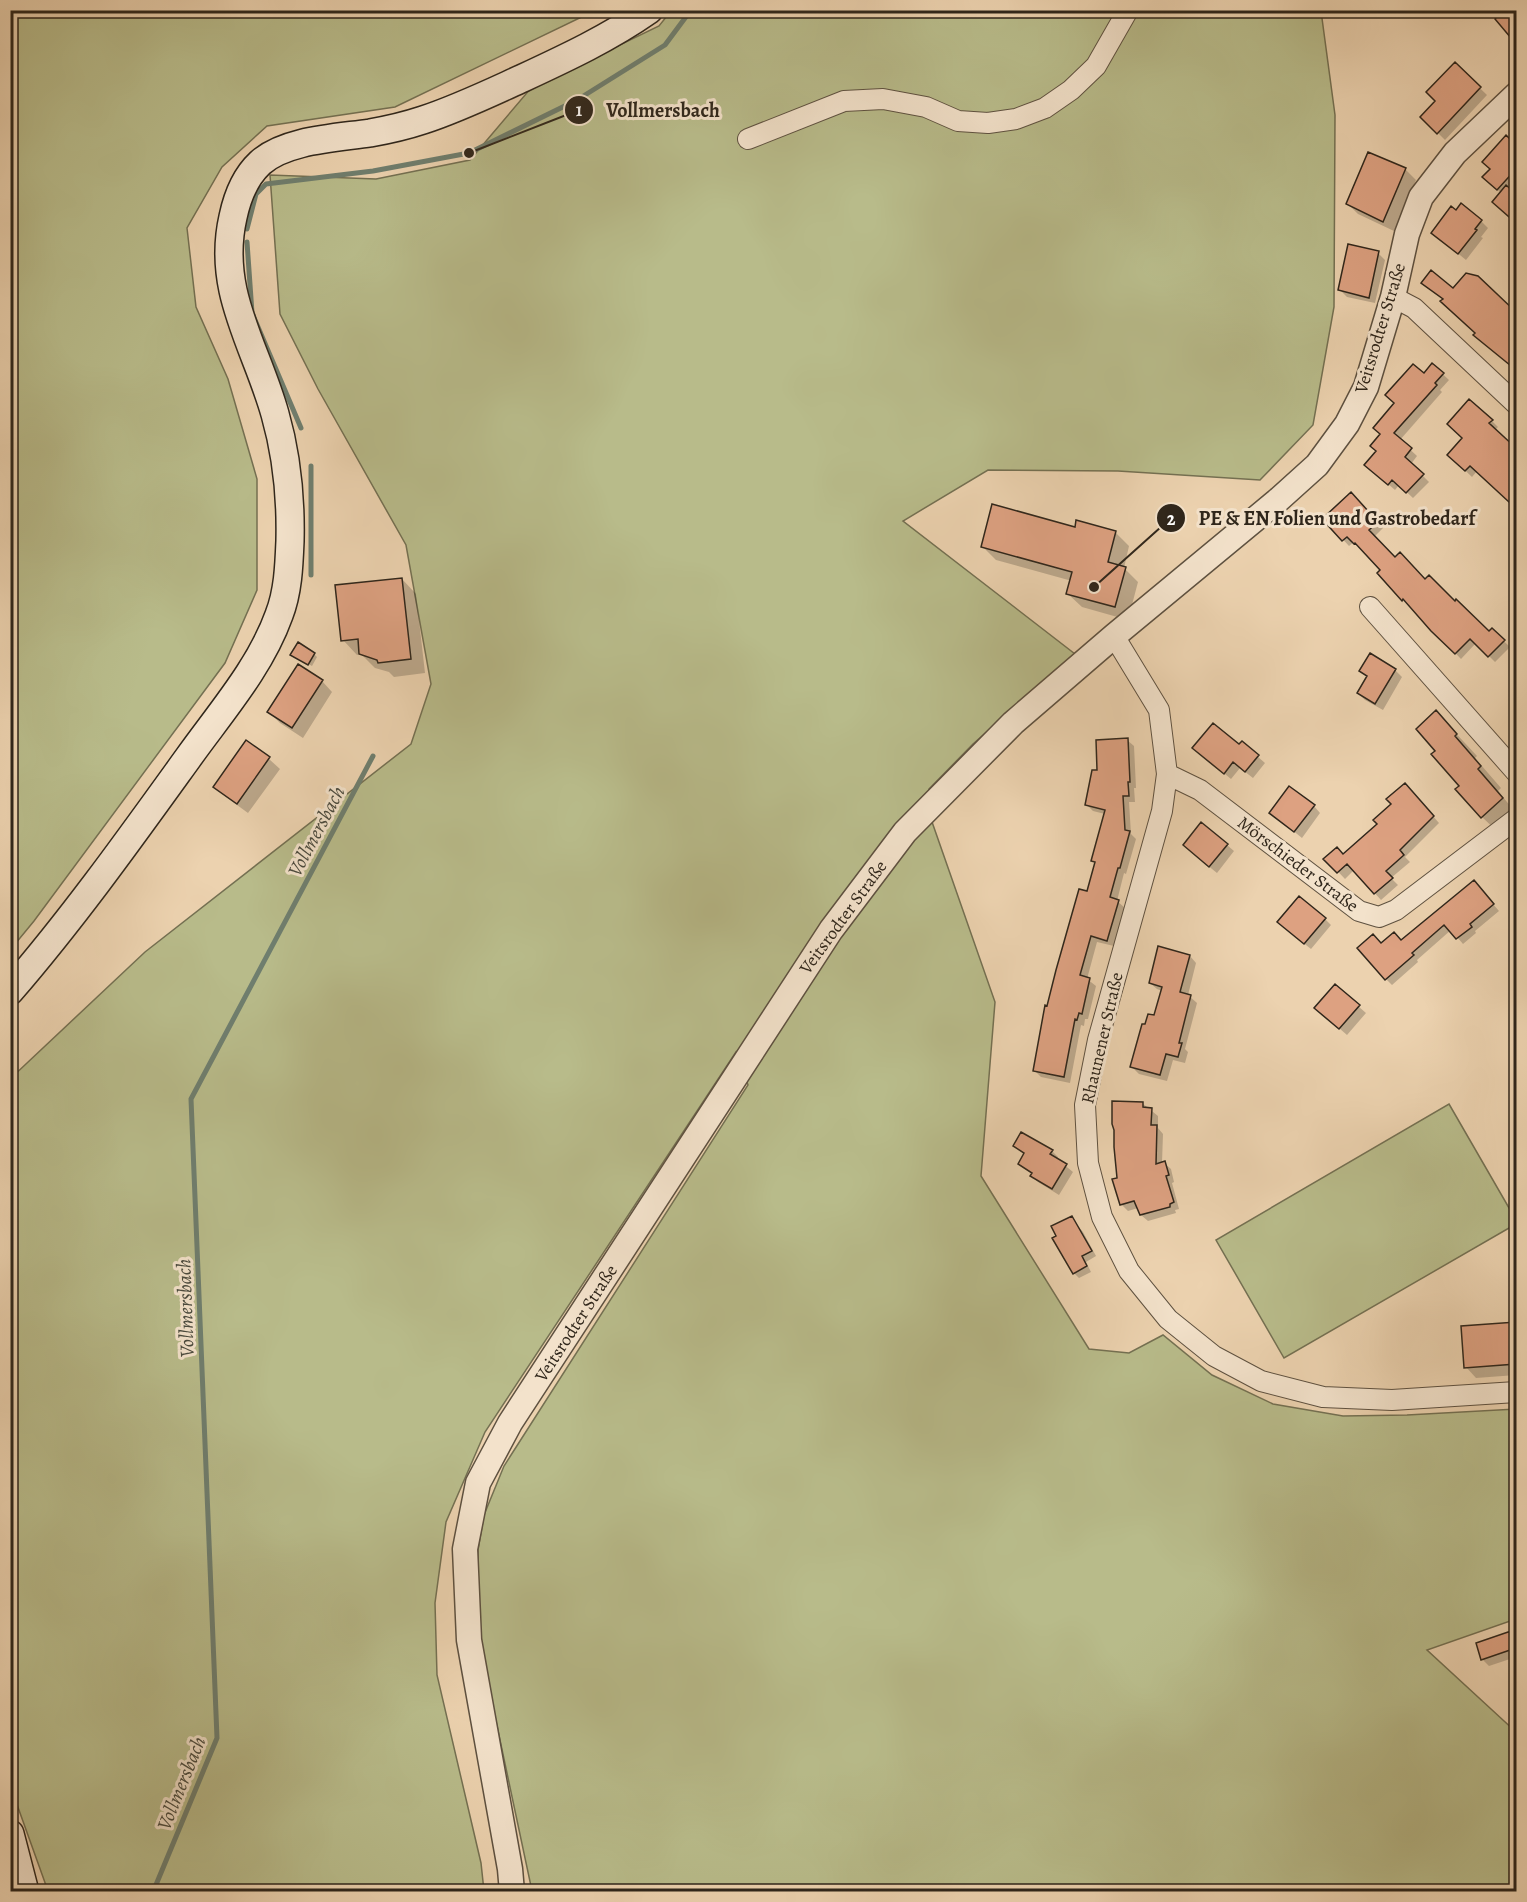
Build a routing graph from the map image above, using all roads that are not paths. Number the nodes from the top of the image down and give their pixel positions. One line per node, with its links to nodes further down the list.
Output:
1 (649, 10): 12 (main road)
2 (1128, 10): 4 (street)
3 (1516, 95): 5 (street, Veitsrodter Straße)
4 (748, 139)
5 (1393, 297): 6 (street); 8 (street, Veitsrodter Straße)
6 (1516, 404)
7 (1370, 607): 9 (street)
8 (1114, 636): 10 (street, Rhaunener Straße); 16 (street, Veitsrodter Straße)
9 (1516, 772)
10 (1167, 774): 11 (street, Mörschieder Straße); 13 (street, Rhaunener Straße)
11 (1516, 819)
12 (10, 991)
13 (1516, 1392)
14 (10, 1834): 15 (main road)
15 (25, 1892)
16 (512, 1892)

